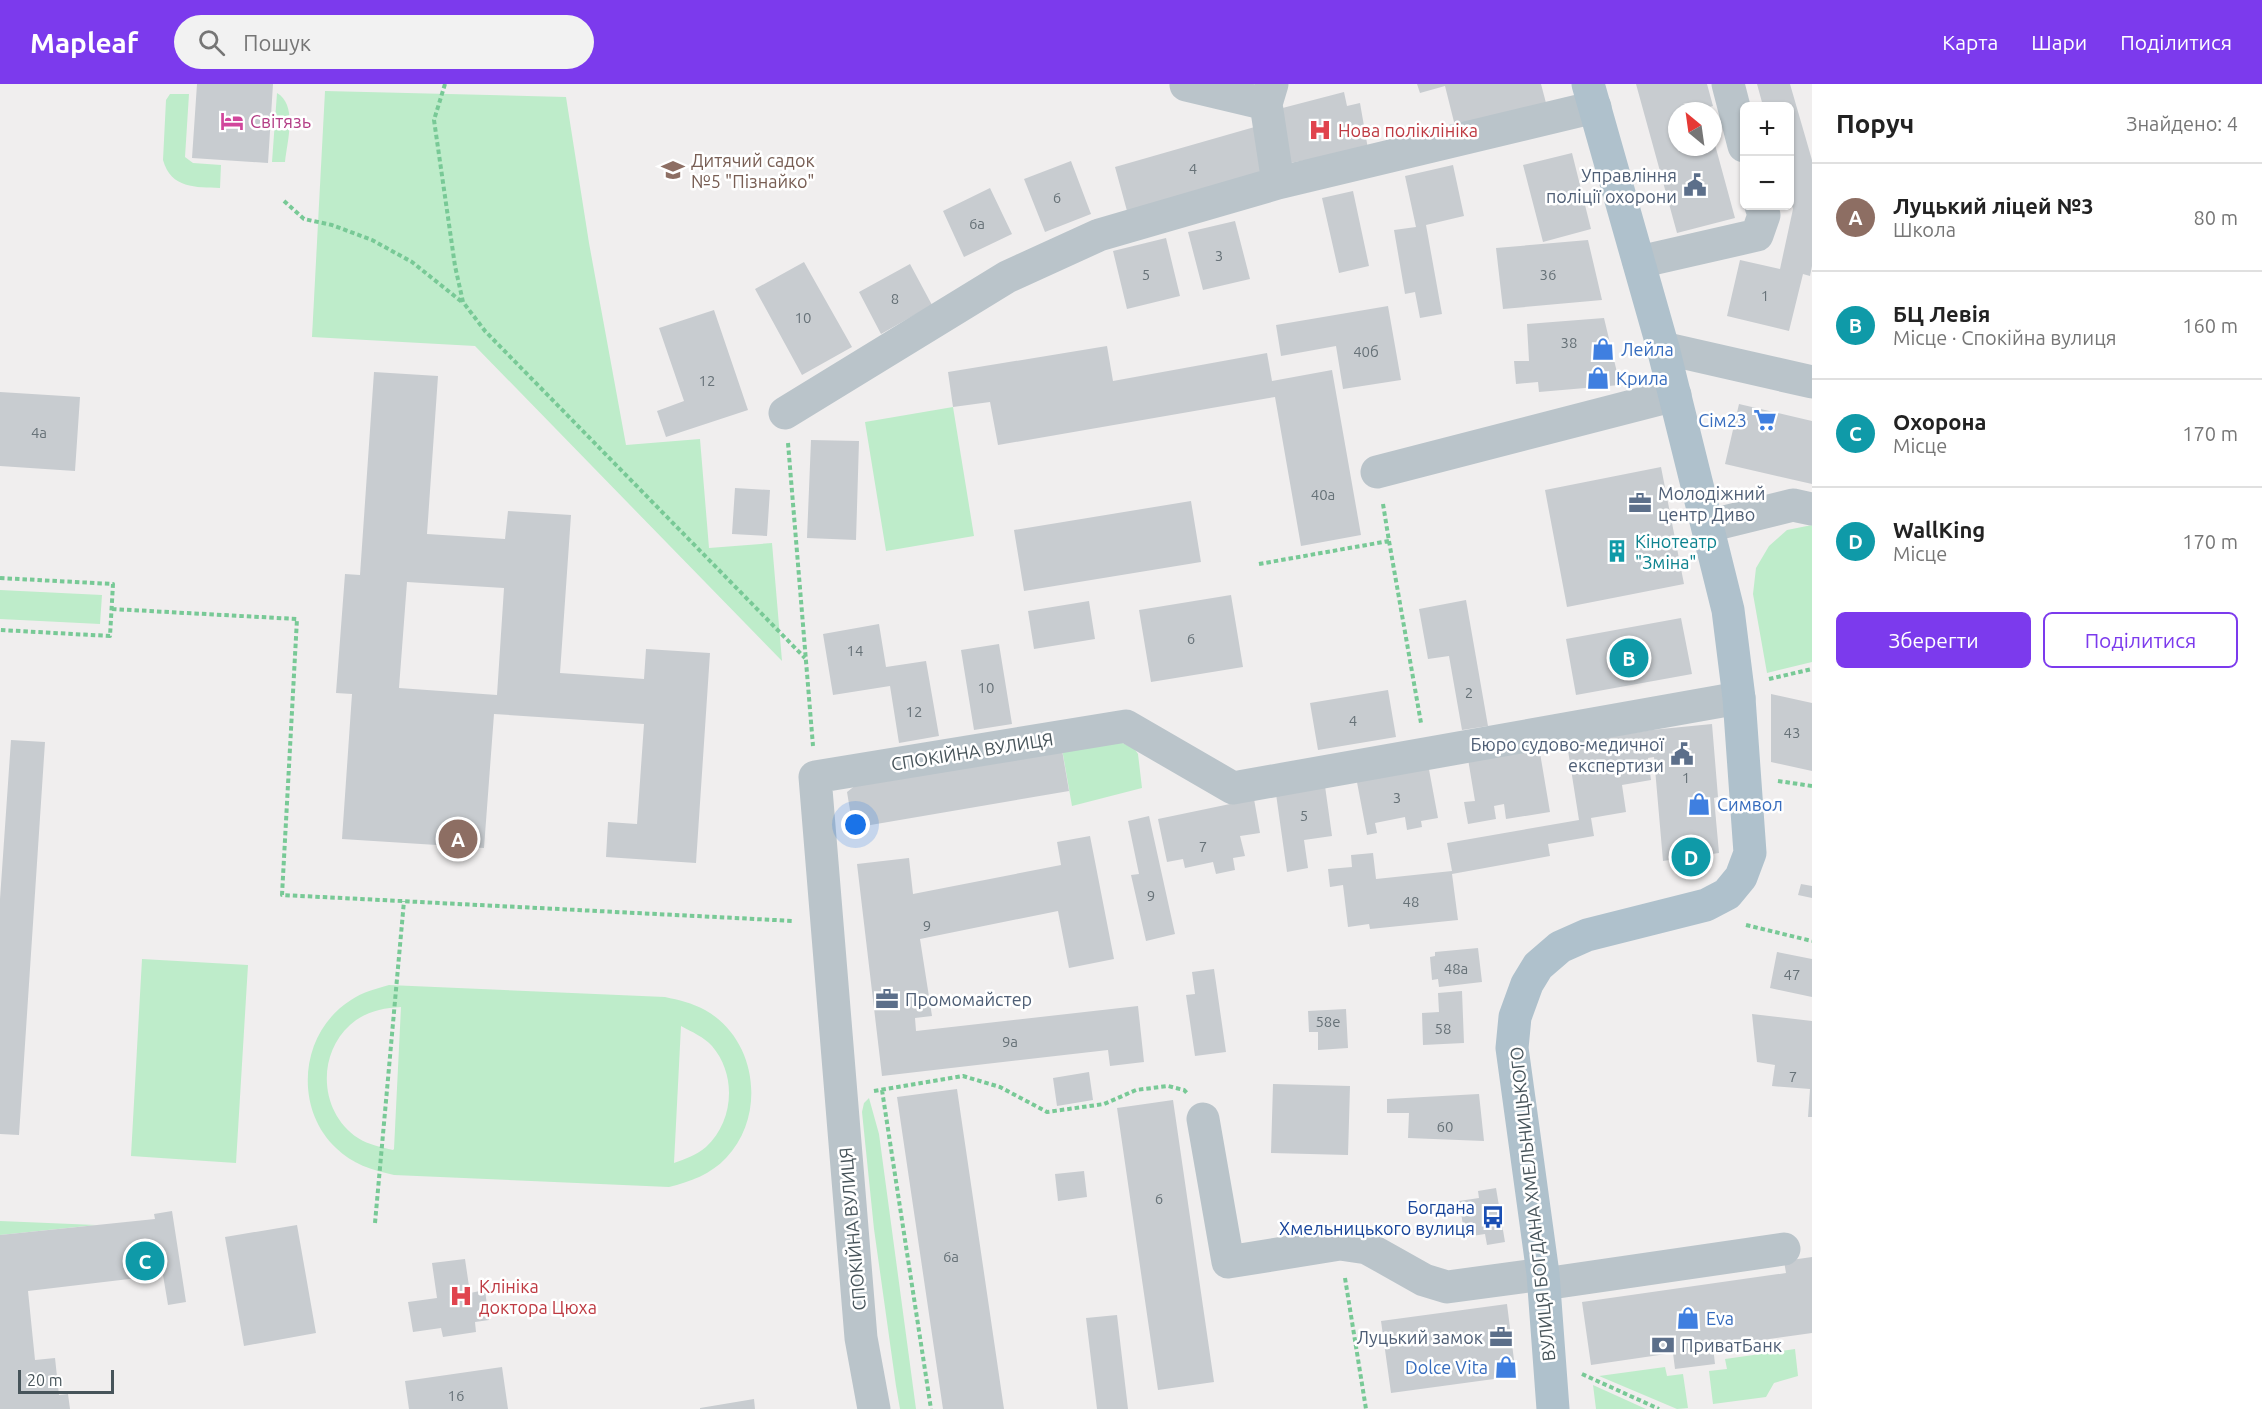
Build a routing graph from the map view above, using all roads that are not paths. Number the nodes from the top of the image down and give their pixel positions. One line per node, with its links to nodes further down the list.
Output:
1 (1728, 84): 5 (street)
2 (1186, 85): 3 (street)
3 (1269, 94): 6 (street)
4 (1592, 96): 6 (street); 8 (main road, ВУЛИЦЯ БОГДАНА ХМЕЛЬНИЦЬКОГО)
5 (1740, 130)
6 (1278, 183): 12 (street)
7 (1762, 210): 8 (street)
8 (1639, 262): 9 (main road, ВУЛИЦЯ БОГДАНА ХМЕЛЬНИЦЬКОГО)
9 (1663, 348): 10 (street); 11 (main road, ВУЛИЦЯ БОГДАНА ХМЕЛЬНИЦЬКОГО)
10 (1812, 382)
11 (1675, 395): 13 (street); 15 (main road, ВУЛИЦЯ БОГДАНА ХМЕЛЬНИЦЬКОГО)
12 (785, 413)
13 (1377, 472)
14 (1812, 509): 15 (street)
15 (1708, 526): 16 (main road, ВУЛИЦЯ БОГДАНА ХМЕЛЬНИЦЬКОГО)
16 (1751, 689): 19 (main road, ВУЛИЦЯ БОГДАНА ХМЕЛЬНИЦЬКОГО); 20 (street, СПОКІЙНА ВУЛИЦЯ)
17 (1203, 1119): 19 (street)
18 (1784, 1249): 19 (street)
19 (1544, 1279): 21 (main road, ВУЛИЦЯ БОГДАНА ХМЕЛЬНИЦЬКОГО)
20 (874, 1409)
21 (1553, 1409)

